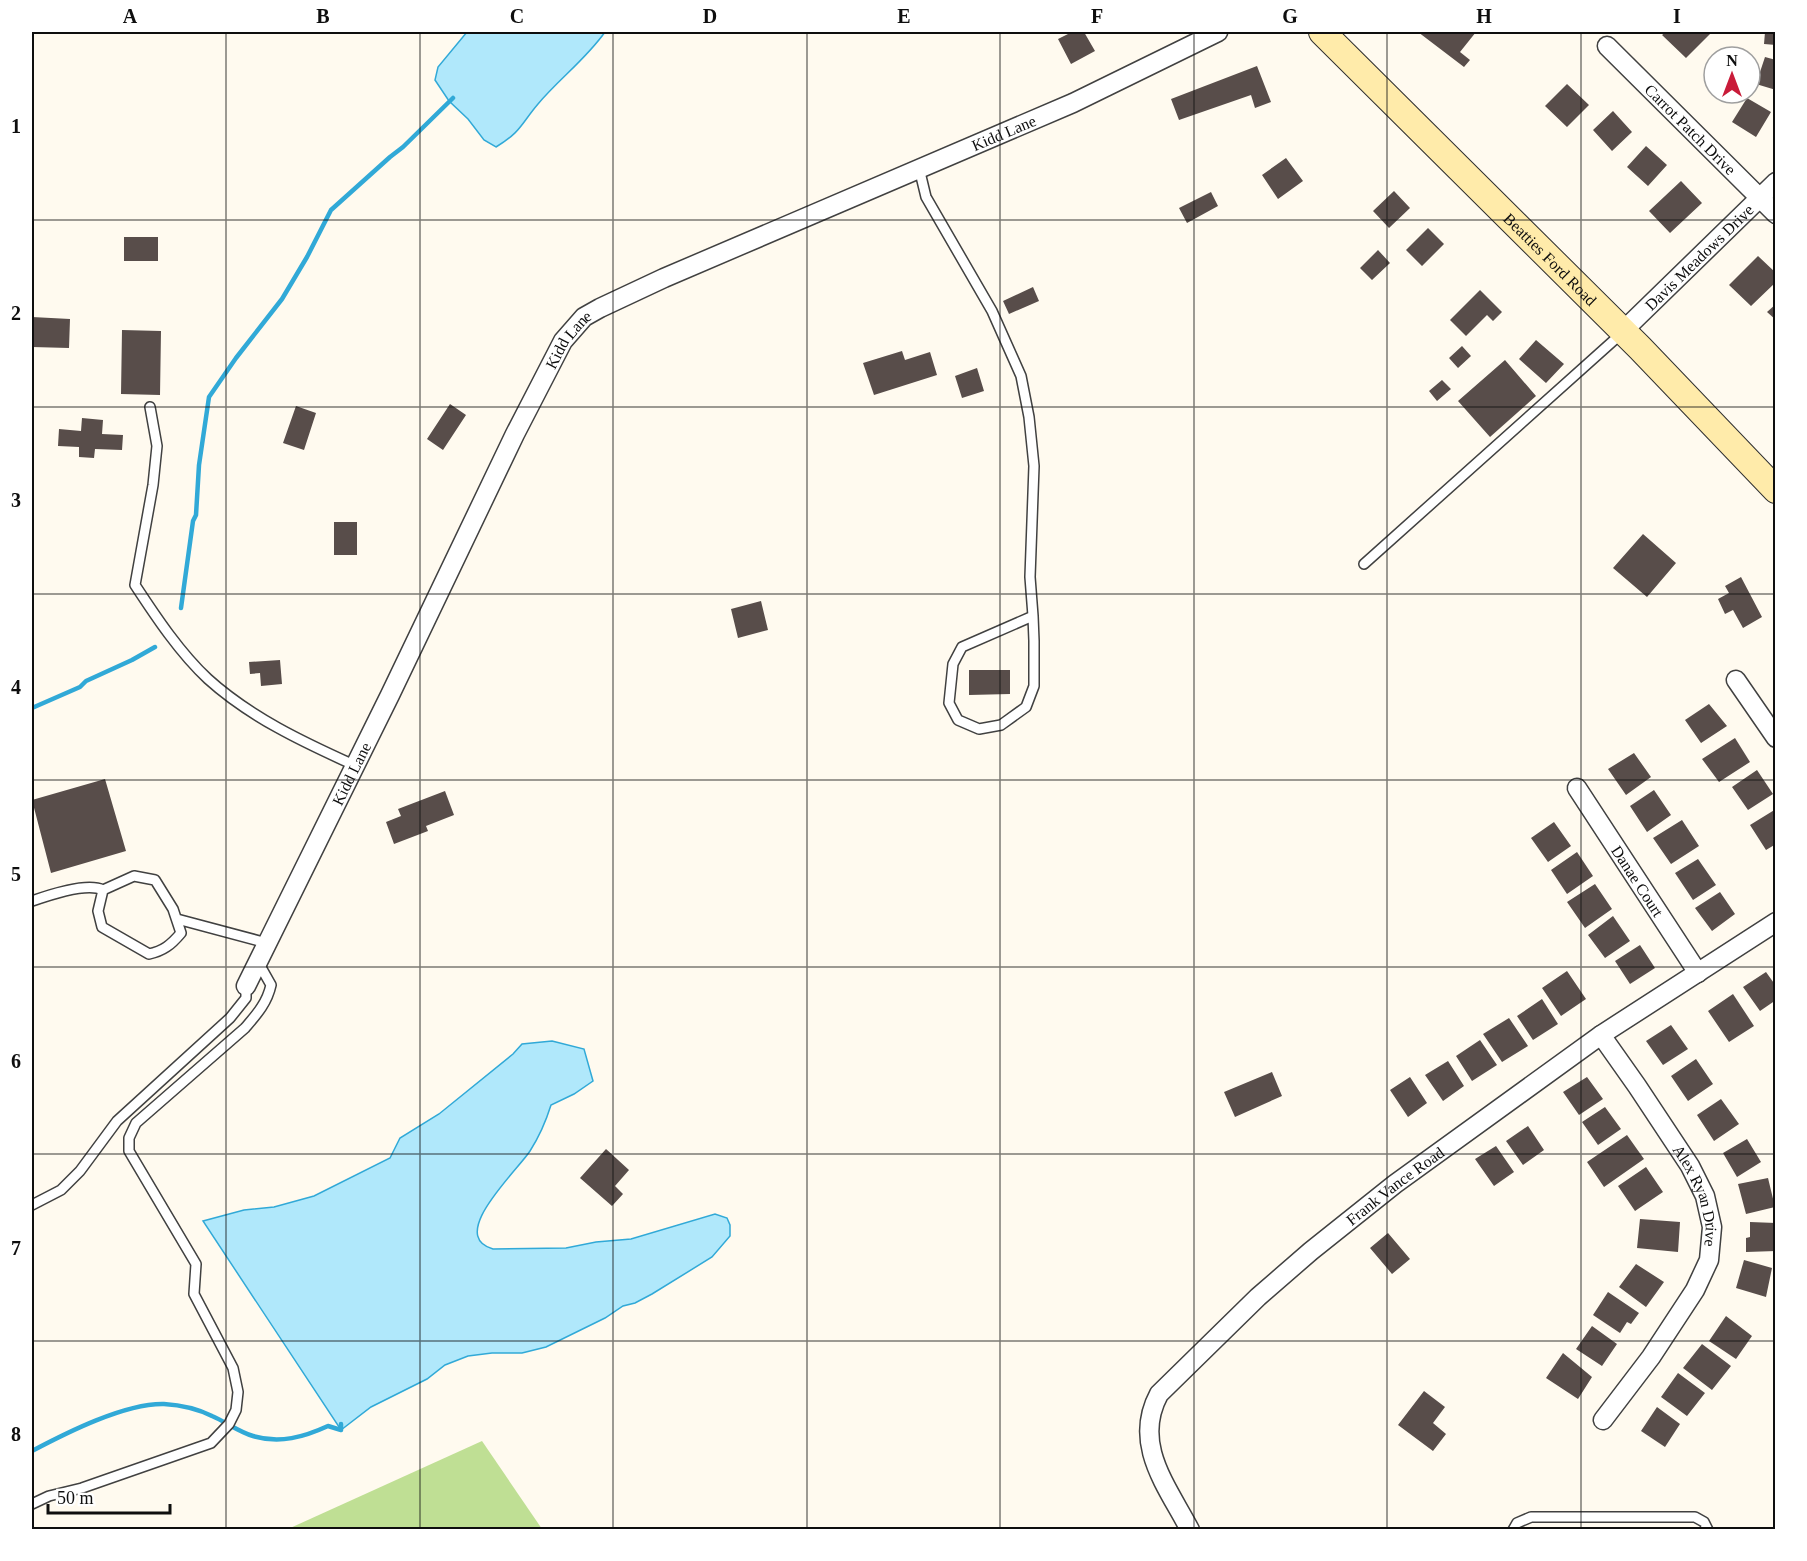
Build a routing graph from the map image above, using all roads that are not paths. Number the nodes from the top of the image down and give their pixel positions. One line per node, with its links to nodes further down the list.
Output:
1 (1218, 32): 4 (street, Kidd Lane)
2 (1322, 32): 8 (main road, Beatties Ford Road)
3 (1607, 46): 6 (street, Carrot Patch Drive)
4 (919, 168): 12 (lane); 15 (street, Kidd Lane)
5 (1776, 182): 6 (street, Davis Meadows Drive)
6 (1761, 198): 7 (street, Carrot Patch Drive); 8 (street, Davis Meadows Drive)
7 (1776, 213)
8 (1623, 332): 10 (main road, Beatties Ford Road); 11 (lane)
9 (150, 407): 15 (lane)
10 (1776, 490)
11 (1364, 564)
12 (1033, 616): 12 (lane)
13 (1736, 680): 14 (street)
14 (1776, 738)
15 (354, 765): 21 (street, Kidd Lane)
16 (1577, 788): 23 (street, Danae Court)
17 (103, 890): 18 (lane); 19 (lane); 19 (lane)
18 (32, 901)
19 (177, 919): 21 (lane)
20 (1776, 922): 23 (street, Frank Vance Road)
21 (267, 943): 22 (street, Kidd Lane)
22 (258, 962): 24 (street, Kidd Lane); 28 (lane)
23 (1698, 973): 25 (street, Frank Vance Road)
24 (246, 986): 26 (lane)
25 (1601, 1035): 27 (street, Alex Ryan Drive); 29 (street, Frank Vance Road)
26 (32, 1205)
27 (1603, 1420)
28 (32, 1504)
29 (1190, 1530)
30 (1513, 1530): 31 (lane)
31 (1708, 1530)

